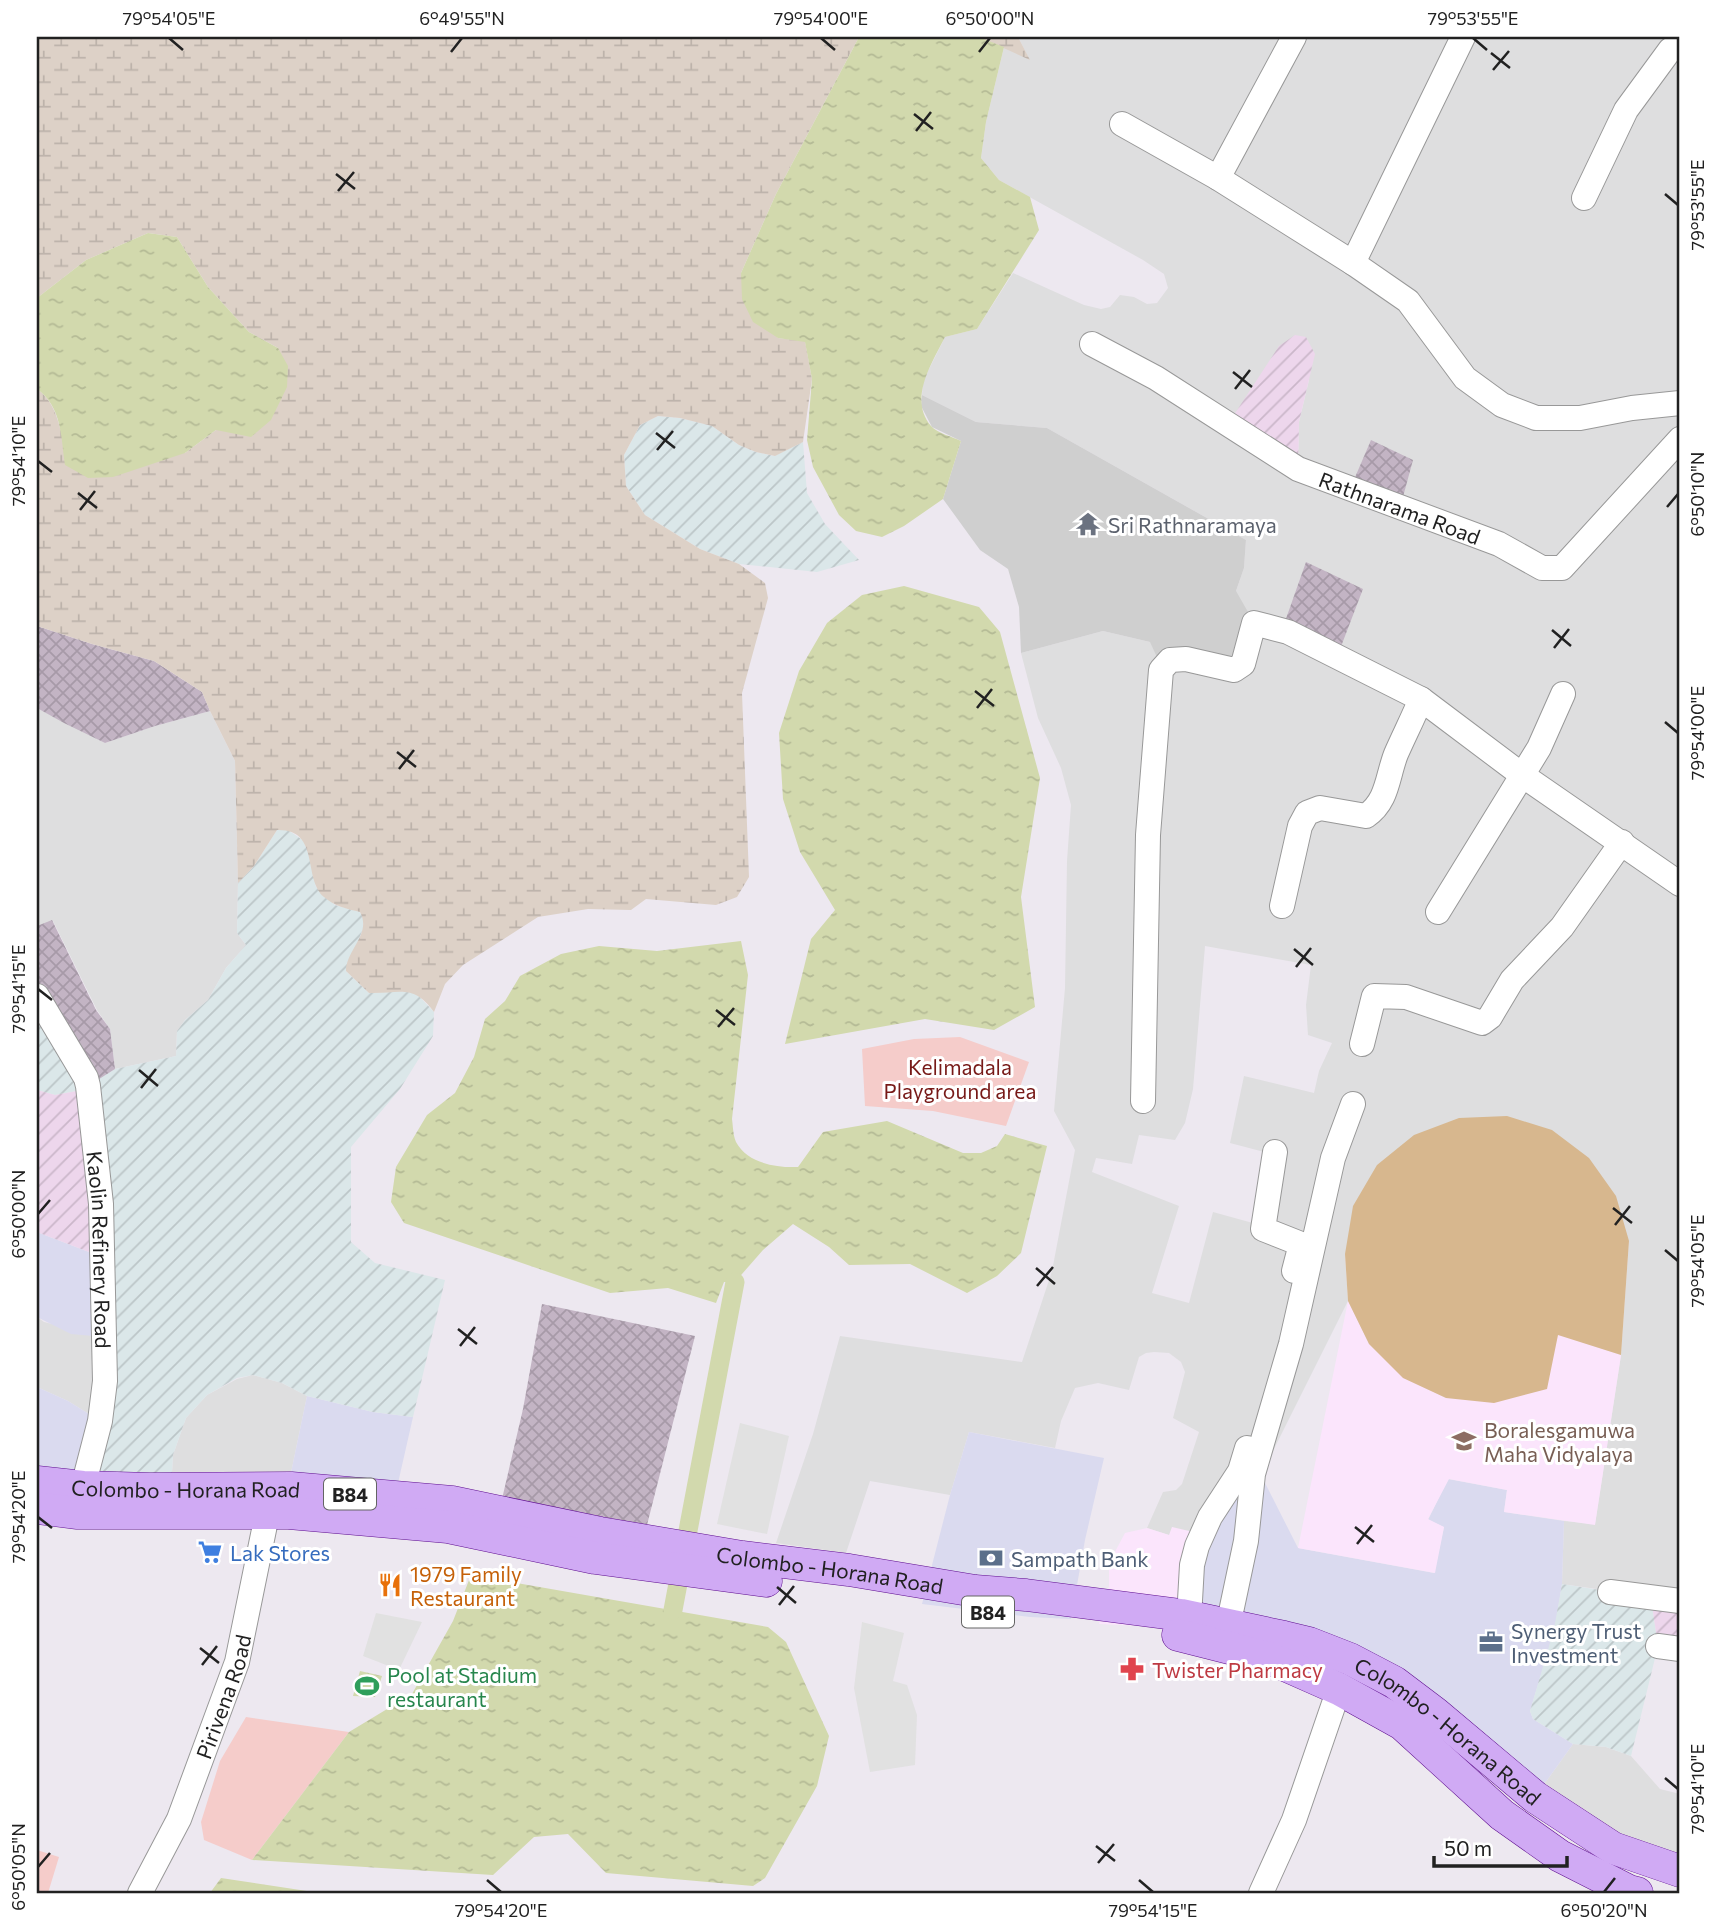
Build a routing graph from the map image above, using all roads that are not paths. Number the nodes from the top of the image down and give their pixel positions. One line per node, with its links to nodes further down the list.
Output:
1 (1294, 37): 5 (street)
2 (1463, 37): 7 (street)
3 (1680, 43): 6 (street)
4 (1122, 124): 5 (street)
5 (1218, 178): 7 (street)
6 (1584, 198)
7 (1353, 263): 9 (street)
8 (1092, 344): 10 (street, Rathnarama Road)
9 (1680, 403)
10 (1680, 439)
11 (1563, 694): 13 (street)
12 (1421, 699): 13 (street); 16 (street); 20 (street)
13 (1522, 775): 14 (street); 17 (street)
14 (1622, 842): 15 (street); 19 (street)
15 (1680, 884)
16 (1282, 906)
17 (1438, 912)
18 (37, 996): 24 (street, Kaolin Refinery Road)
19 (1362, 1044)
20 (1143, 1101)
21 (1353, 1104): 31 (street)
22 (1276, 1152): 30 (street)
23 (37, 1482): 24 (main road, Colombo - Horana Road / B84)
24 (80, 1500): 25 (main road, Colombo - Horana Road / B84); 26 (main road, Colombo - Horana Road / B84)
25 (265, 1502): 27 (main road, Colombo - Horana Road / B84); 34 (street, Pirivena Road)
26 (37, 1508)
27 (708, 1561): 30 (main road, Colombo - Horana Road / B84); 32 (main road, Colombo - Horana Road / B84)
28 (1610, 1592): 29 (street)
29 (1680, 1601)
30 (1189, 1618): 31 (main road, Colombo - Horana Road / B84)
31 (1228, 1626): 33 (main road, Colombo - Horana Road / B84)
32 (1339, 1689): 35 (street); 36 (main road, Colombo - Horana Road / B84)
33 (1680, 1871)
34 (141, 1893)
35 (1261, 1893)
36 (1637, 1893)

